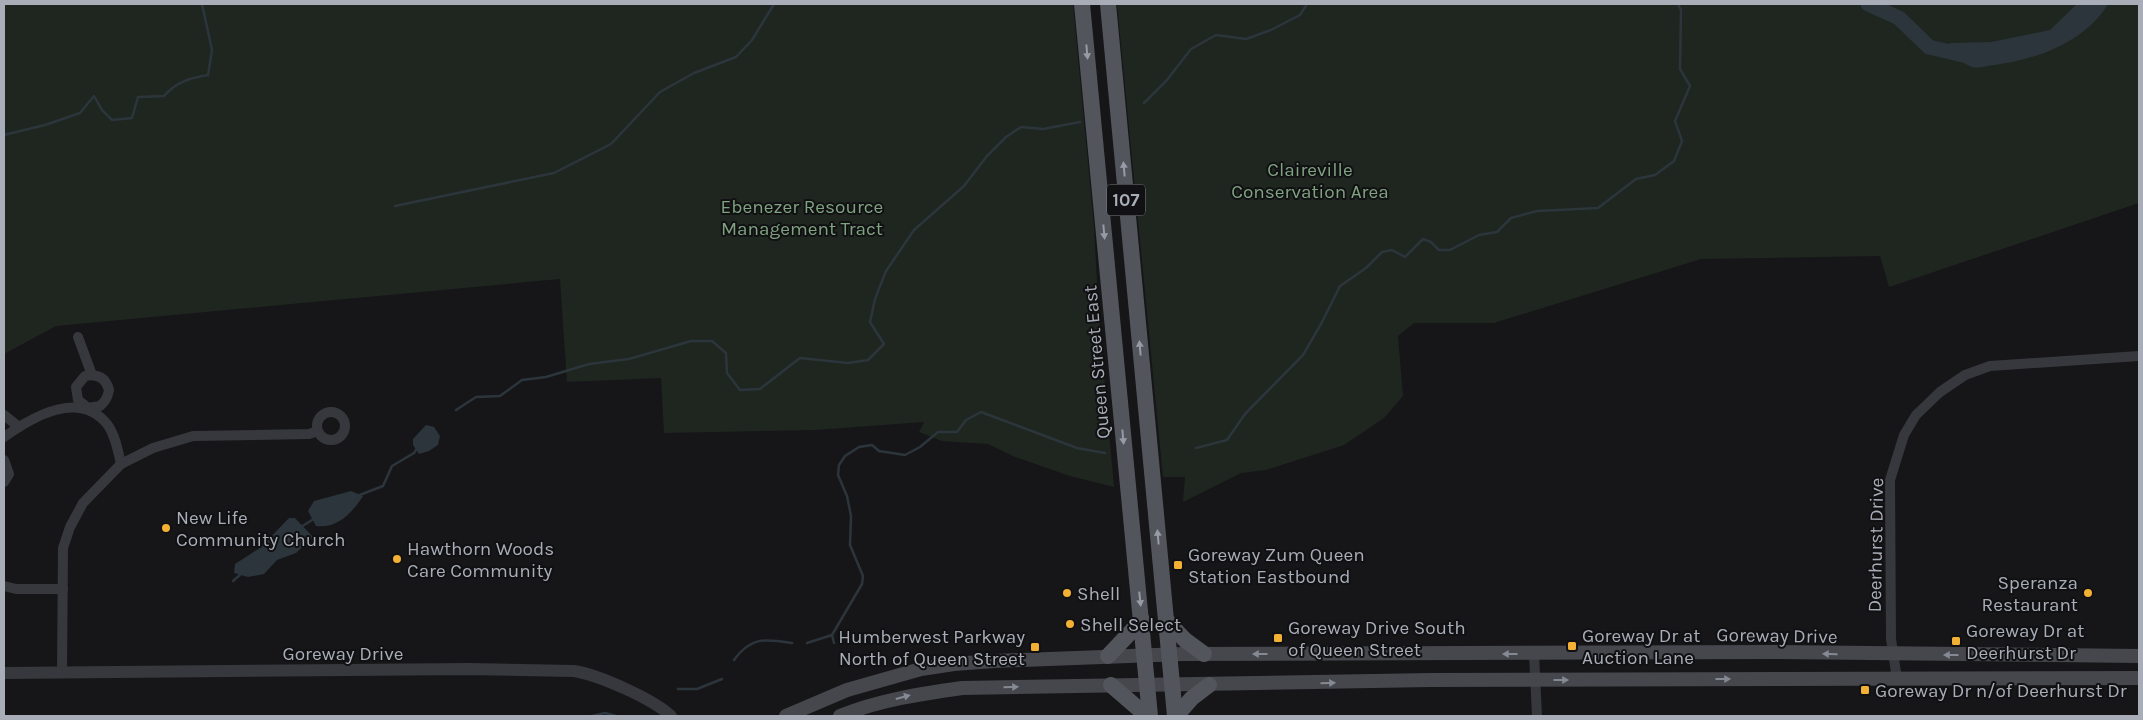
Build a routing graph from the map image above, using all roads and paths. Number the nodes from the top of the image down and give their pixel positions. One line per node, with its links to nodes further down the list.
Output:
1 (1082, 4): 16 (main road, Queen Street East / 107, one-way to 16)
2 (1108, 4): 17 (main road, 107, one-way to 2)
3 (78, 337): 5 (street)
4 (2139, 356): 22 (street, Deerhurst Drive)
5 (92, 375): 6 (street); 6 (street)
6 (88, 406): 8 (street); 12 (street)
7 (4, 415): 8 (street)
8 (19, 427): 10 (street)
9 (318, 431): 12 (street)
10 (4, 437)
11 (4, 460): 13 (street)
12 (121, 464): 15 (street)
13 (4, 482)
14 (4, 586): 15 (street)
15 (63, 589): 25 (street)
16 (1142, 620): 21 (main road, Queen Street East / 107); 23 (main road)
17 (1166, 620): 18 (main road, 107); 19 (main road)
18 (1168, 654): 19 (main road, Goreway Drive); 21 (main road, Goreway Drive); 31 (main road, 107)
19 (1204, 654): 20 (main road, Goreway Drive, one-way to 19)
20 (1534, 654): 22 (main road, Goreway Drive, one-way to 20); 29 (street)
21 (1145, 655): 23 (main road, Goreway Drive); 30 (main road, Queen Street East / 107)
22 (1892, 655): 24 (main road, Goreway Drive, one-way to 22); 28 (street, Deerhurst Drive)
23 (1108, 656): 35 (main road, Goreway Drive)
24 (2139, 656)
25 (62, 672): 26 (street, Goreway Drive); 34 (street, Goreway Drive)
26 (4, 673)
27 (2139, 678): 28 (main road)
28 (1897, 679): 29 (main road, one-way to 28)
29 (1534, 680): 33 (main road, one-way to 29); 39 (street)
30 (1148, 684): 31 (main road); 32 (main road); 37 (main road, Queen Street East / 107)
31 (1172, 684): 33 (main road); 38 (main road, 107)
32 (1111, 685): 36 (main road, one-way to 32); 37 (main road)
33 (1209, 685): 38 (main road)
34 (671, 716)
35 (786, 716)
36 (840, 716)
37 (1149, 716)
38 (1175, 716)
39 (1537, 716)

